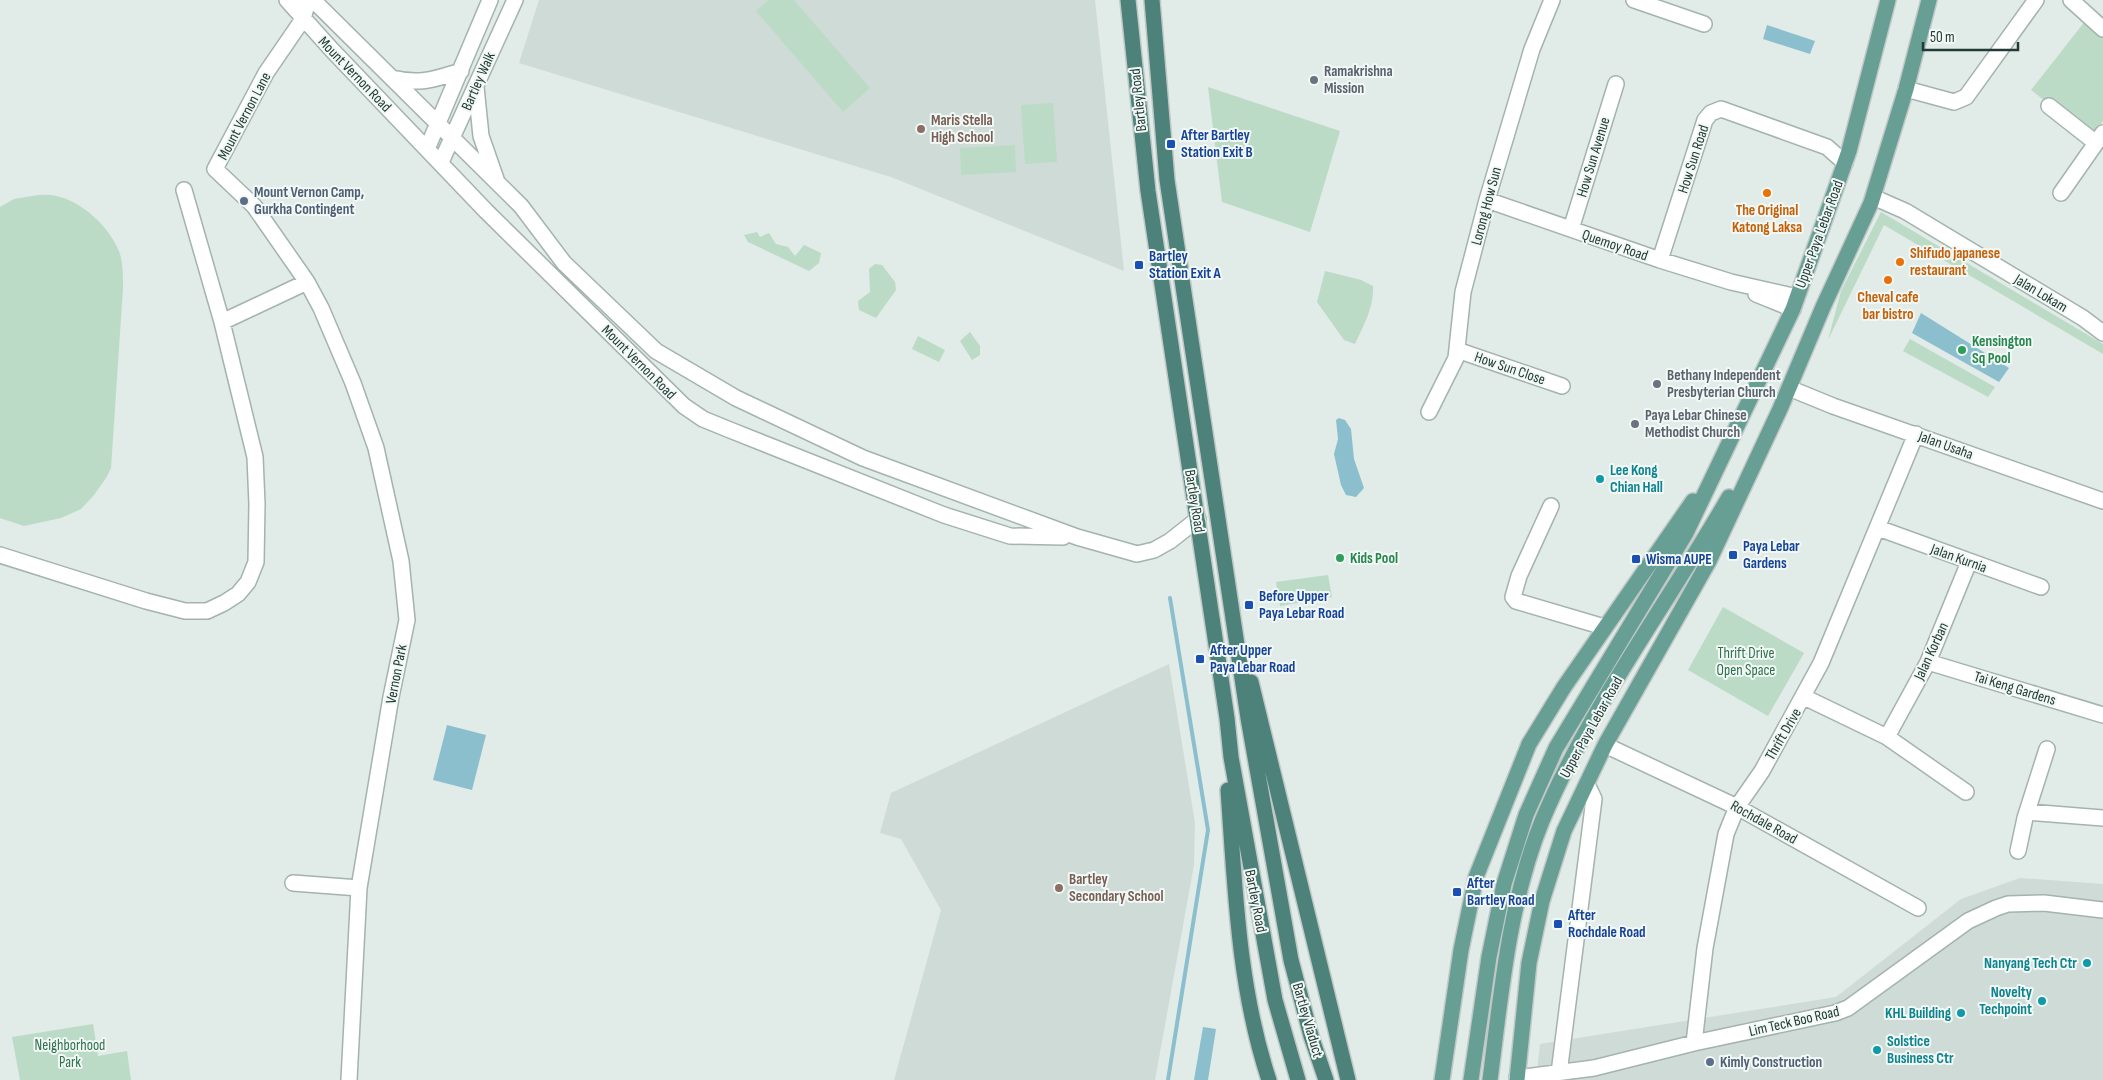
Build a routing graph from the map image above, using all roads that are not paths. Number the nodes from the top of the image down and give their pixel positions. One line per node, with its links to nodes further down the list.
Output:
1 (287, 0): 14 (street, Mount Vernon Road)
2 (305, 0): 14 (street)
3 (313, 0): 18 (street, Mount Vernon Road)
4 (490, 0): 17 (street, Bartley Walk)
5 (515, 0): 20 (street, Bartley Walk)
6 (1128, 0): 52 (highway, Bartley Road)
7 (1152, 0): 59 (highway, Bartley Road)
8 (1552, 0): 33 (street, Lorong How Sun)
9 (1634, 0): 15 (street)
10 (1888, 0): 28 (main road, Upper Paya Lebar Road)
11 (1929, 0): 21 (main road, Upper Paya Lebar Road)
12 (2036, 0): 21 (street)
13 (2071, 0): 16 (street)
14 (302, 19): 26 (street, Mount Vernon Road); 34 (street, Mount Vernon Lane)
15 (1704, 24)
16 (2103, 30)
17 (461, 71): 18 (street); 23 (street, Bartley Walk)
18 (391, 78): 23 (street, Mount Vernon Road)
19 (1616, 84): 35 (street, How Sun Avenue)
20 (476, 86): 25 (street, Bartley Walk); 29 (street)
21 (1906, 90): 32 (main road, Upper Paya Lebar Road)
22 (2049, 106): 24 (street)
23 (437, 124): 25 (street, Mount Vernon Road); 26 (street, Bartley Walk)
24 (2100, 138): 31 (street)
25 (452, 140): 27 (street, Bartley Walk); 29 (street, Mount Vernon Road)
26 (427, 149): 27 (street, Mount Vernon Road)
27 (441, 162): 43 (street, Mount Vernon Road)
28 (1844, 164): 36 (street, How Sun Road); 38 (main road, Upper Paya Lebar Road)
29 (500, 187): 42 (street, Mount Vernon Road)
30 (184, 190): 39 (street)
31 (2061, 192)
32 (1873, 197): 40 (street, Jalan Lokam); 45 (main road, Upper Paya Lebar Road)
33 (1487, 200): 35 (street, Quemoy Road); 41 (street, Lorong How Sun)
34 (254, 206): 37 (street, Vernon Park)
35 (1571, 229): 36 (street, Quemoy Road)
36 (1660, 260): 38 (street, Quemoy Road)
37 (307, 282): 39 (street); 74 (street, Vernon Park)
38 (1795, 303): 49 (main road, Upper Paya Lebar Road)
39 (222, 322): 55 (street)
40 (2103, 333)
41 (1457, 350): 44 (street, How Sun Close); 47 (street, Lorong How Sun)
42 (656, 351): 43 (street); 54 (street, Mount Vernon Road)
43 (644, 367): 54 (street, Mount Vernon Road)
44 (1562, 386)
45 (1789, 388): 46 (main road, Upper Paya Lebar Road); 48 (street, Jalan Usaha)
46 (1780, 409): 64 (main road, Upper Paya Lebar Road); 89 (main road, Upper Paya Lebar Road)
47 (1430, 412)
48 (1916, 434): 50 (street, Jalan Usaha); 53 (street, Thrift Drive)
49 (1723, 459): 58 (main road, Upper Paya Lebar Road); 88 (main road, Upper Paya Lebar Road)
50 (2103, 501)
51 (1551, 506): 58 (street)
52 (1198, 519): 54 (street, Mount Vernon Road); 66 (highway, Bartley Road)
53 (1878, 528): 56 (street, Jalan Kurnia); 61 (street, Thrift Drive)
54 (1077, 537)
55 (0, 555)
56 (1969, 562): 57 (street, Jalan Kurnia); 60 (street, Jalan Korban)
57 (2041, 587)
58 (1604, 627): 87 (main road, Upper Paya Lebar Road)
59 (1240, 661): 77 (highway, Bartley Road); 81 (highway)
60 (1928, 662): 62 (street, Tai Keng Gardens); 63 (street, Jalan Korban)
61 (1804, 697): 63 (street); 69 (street, Thrift Drive)
62 (2103, 715)
63 (1887, 737): 68 (street)
64 (1605, 745): 67 (main road, Upper Paya Lebar Road); 69 (street, Rochdale Road)
65 (2047, 748): 70 (street)
66 (1231, 757): 78 (highway, Bartley Road); 84 (highway)
67 (1587, 784): 80 (street, Upper Paya Lebar Road); 82 (main road, Upper Paya Lebar Road)
68 (1966, 792)
69 (1737, 807): 75 (street, Rochdale Road); 79 (street, Thrift Drive)
70 (2027, 812): 71 (street); 72 (street)
71 (2103, 818)
72 (2018, 851)
73 (293, 883): 74 (street)
74 (359, 888): 83 (street, Vernon Park)
75 (1918, 908)
76 (2103, 910): 79 (street, Lim Teck Boo Road)
77 (1291, 960): 86 (highway, Bartley Viaduct)
78 (1275, 1000): 85 (highway, Bartley Viaduct)
79 (1694, 1043): 80 (street, Lim Teck Boo Road)
80 (1559, 1073): 82 (street, Lim Teck Boo Road)
81 (1348, 1077)
82 (1517, 1079)
83 (349, 1080)
84 (1269, 1080)
85 (1298, 1080)
86 (1326, 1080)
87 (1442, 1080)
88 (1471, 1080)
89 (1490, 1080)

